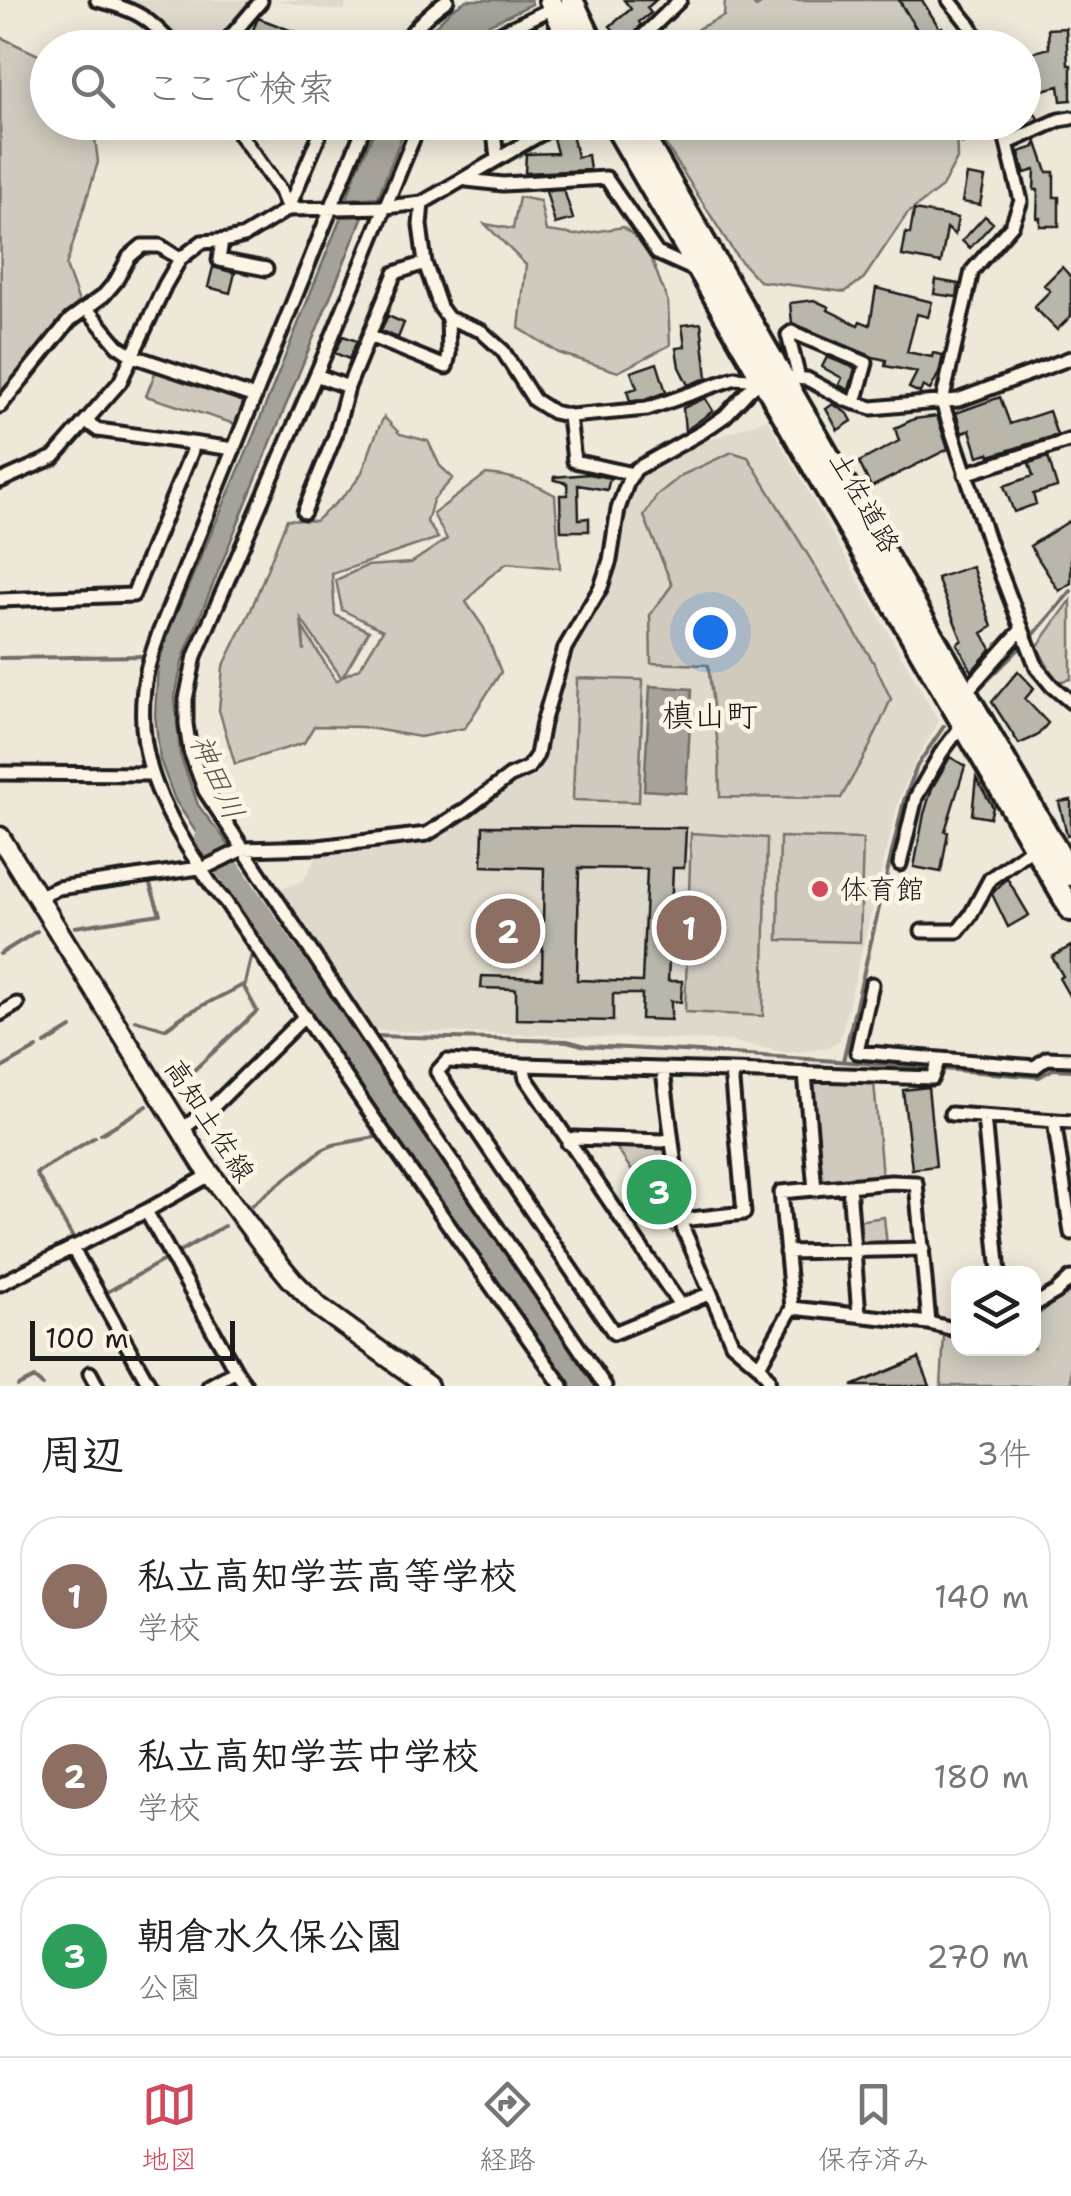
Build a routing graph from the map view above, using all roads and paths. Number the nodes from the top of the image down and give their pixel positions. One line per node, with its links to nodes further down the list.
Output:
1 (96, 0): 8 (street)
2 (447, 0): 7 (street)
3 (680, 0): 14 (street)
4 (949, 0): 15 (street)
5 (261, 1): 9 (street)
6 (561, 2): 11 (street); 12 (highway); 13 (highway)
7 (430, 5): 10 (street)
8 (158, 30)
9 (237, 30)
10 (412, 30)
11 (505, 30)
12 (569, 30)
13 (582, 30)
14 (649, 30)
15 (972, 30)
16 (1071, 118): 17 (street)
17 (1041, 128)
18 (244, 140): 33 (street)
19 (318, 140): 33 (street)
20 (359, 140): 34 (street)
21 (412, 140): 32 (street)
22 (495, 140): 29 (street)
23 (531, 140): 29 (street)
24 (622, 140): 39 (highway, 土佐道路)
25 (645, 140): 46 (highway, 土佐道路)
26 (1007, 140): 28 (street)
27 (1015, 140): 28 (street)
28 (1008, 143): 49 (street)
29 (497, 160): 30 (street)
30 (466, 180): 31 (street); 39 (street)
31 (422, 203): 32 (street); 37 (street)
32 (382, 207): 34 (street); 45 (street)
33 (288, 209): 34 (street); 35 (street)
34 (334, 209): 48 (street)
35 (222, 241): 36 (street); 38 (street)
36 (180, 258): 40 (street); 43 (street)
37 (425, 262): 41 (street); 42 (street)
38 (266, 269)
39 (699, 272): 46 (highway, 土佐道路)
40 (87, 309): 43 (street); 51 (street)
41 (448, 318): 42 (street); 52 (street)
42 (369, 336): 47 (street)
43 (133, 356): 48 (street); 53 (street)
44 (1071, 358): 49 (street)
45 (316, 375): 47 (street); 70 (street)
46 (782, 378): 50 (street); 50 (street); 52 (street); 57 (street); 63 (highway, 土佐道路); 65 (highway, 土佐道路)
47 (348, 387): 60 (street)
48 (255, 397): 56 (street)
49 (942, 402): 50 (street); 58 (street)
50 (855, 403)
51 (0, 406)
52 (568, 416): 57 (street)
53 (87, 422): 55 (street); 59 (street)
54 (1071, 440): 58 (street)
55 (192, 444): 56 (street); 61 (street)
56 (234, 449): 67 (street)
57 (633, 474): 70 (street)
58 (965, 474): 62 (street)
59 (0, 482)
60 (304, 512)
61 (0, 600)
62 (1022, 630): 63 (street); 64 (street)
63 (966, 692): 73 (highway, 土佐道路)
64 (1071, 700)
65 (963, 724): 69 (highway, 土佐道路); 71 (street)
66 (0, 772): 67 (street)
67 (152, 774): 72 (street)
68 (2, 846): 74 (main road, 高知土佐線)
69 (1035, 846): 75 (highway, 土佐道路); 76 (street)
70 (241, 851): 72 (street); 124 (street)
71 (900, 864)
72 (204, 867): 74 (street); 80 (street)
73 (1071, 874)
74 (37, 896): 91 (main road, 高知土佐線)
75 (1071, 910)
76 (922, 932)
77 (872, 984): 83 (street)
78 (17, 1004): 79 (street)
79 (0, 1014)
80 (304, 1016): 91 (street); 123 (street)
81 (1071, 1058): 83 (street)
82 (524, 1065): 84 (street); 93 (street); 109 (street)
83 (937, 1065): 86 (street)
84 (664, 1071): 85 (street); 92 (street)
85 (732, 1071): 86 (street); 98 (street)
86 (805, 1073): 96 (street)
87 (951, 1114): 88 (street)
88 (984, 1117): 89 (street); 104 (street)
89 (1056, 1121): 90 (street); 99 (street)
90 (1071, 1122)
91 (182, 1130): 94 (main road, 高知土佐線)
92 (671, 1138): 93 (street); 98 (street)
93 (568, 1143): 109 (street)
94 (210, 1175): 97 (street); 122 (main road, 高知土佐線)
95 (849, 1186): 96 (street); 101 (street); 102 (street)
96 (816, 1190): 103 (street)
97 (146, 1211): 100 (street); 115 (street)
98 (681, 1220): 107 (street)
99 (1071, 1232)
100 (72, 1247): 106 (street); 117 (street)
101 (924, 1249): 102 (street); 112 (street)
102 (854, 1250): 103 (street); 111 (street)
103 (786, 1252): 110 (street)
104 (998, 1266)
105 (1071, 1278): 108 (street)
106 (0, 1284)
107 (710, 1293): 109 (street); 114 (street)
108 (1041, 1301)
109 (680, 1305)
110 (792, 1308): 111 (street); 114 (street)
111 (859, 1315): 112 (street)
112 (929, 1322): 113 (street)
113 (951, 1328)
114 (759, 1366): 125 (street)
115 (236, 1371): 120 (street); 121 (street)
116 (90, 1373): 118 (street)
117 (148, 1382): 119 (street)
118 (97, 1386)
119 (132, 1386)
120 (209, 1386)
121 (246, 1386)
122 (428, 1386)
123 (562, 1386)
124 (605, 1386)
125 (769, 1386)

